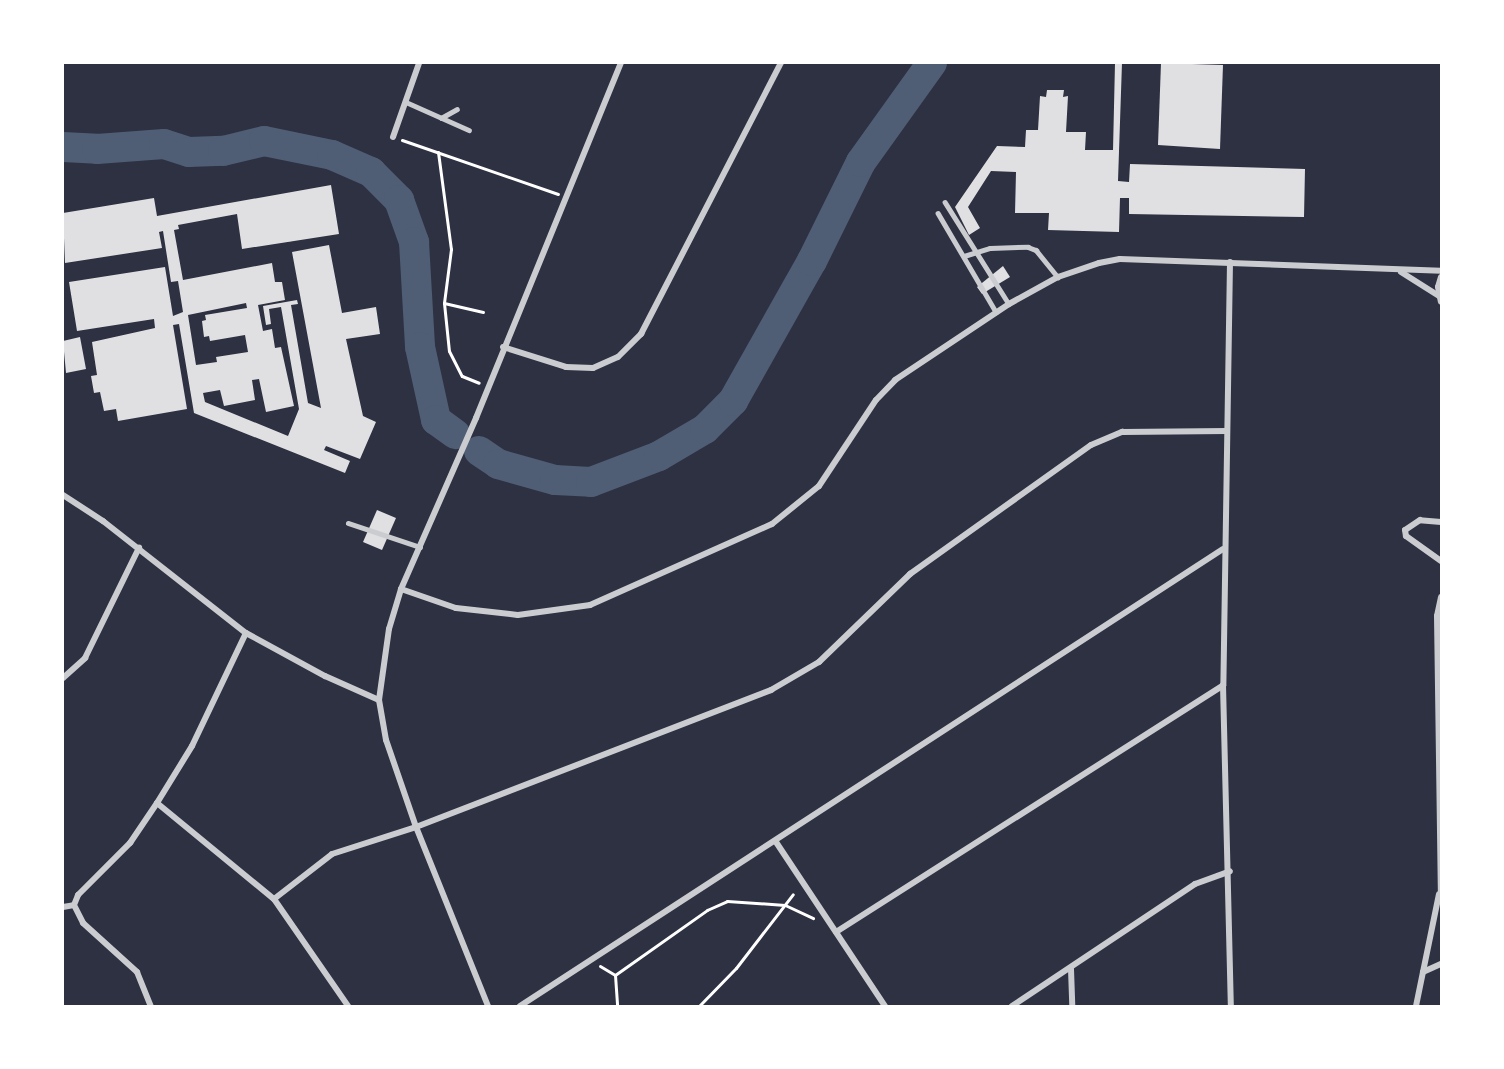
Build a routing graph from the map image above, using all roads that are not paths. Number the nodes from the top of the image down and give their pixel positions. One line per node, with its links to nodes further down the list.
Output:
1 (419, 63): 4 (street)
2 (621, 63): 21 (street)
3 (781, 63): 21 (street)
4 (406, 102): 6 (lane); 8 (street)
5 (457, 110): 6 (lane)
6 (440, 118): 7 (lane)
7 (469, 130)
8 (393, 137)
9 (945, 202): 11 (lane)
10 (938, 213): 12 (lane)
11 (976, 252): 12 (lane); 16 (lane); 19 (lane)
12 (964, 256): 20 (lane)
13 (1230, 262): 14 (street); 16 (street); 22 (street)
14 (1400, 271): 15 (street); 18 (street)
15 (1441, 271)
16 (1058, 277): 19 (street)
17 (1441, 277): 18 (street)
18 (1440, 299)
19 (1009, 304): 20 (street)
20 (996, 312): 30 (street)
21 (503, 347): 26 (street)
22 (1227, 431): 28 (street); 37 (street)
23 (63, 495): 27 (street)
24 (1441, 522): 29 (street)
25 (348, 523): 26 (lane)
26 (420, 547): 30 (street)
27 (139, 548): 32 (street); 33 (street)
28 (1223, 549): 34 (street); 38 (street)
29 (1441, 561)
30 (401, 589): 35 (street)
31 (1441, 597): 40 (street)
32 (246, 633): 35 (street); 36 (street)
33 (63, 678)
34 (1223, 685): 39 (street); 44 (street)
35 (379, 700): 37 (street)
36 (157, 803): 41 (street); 42 (street)
37 (416, 827): 41 (street); 50 (street)
38 (776, 842): 44 (street); 51 (street)
39 (1230, 871): 46 (street); 55 (street)
40 (1440, 896): 47 (street)
41 (274, 899): 49 (street)
42 (74, 905): 43 (street); 48 (street)
43 (63, 907)
44 (836, 932): 52 (street)
45 (1441, 964): 47 (street)
46 (1071, 969): 53 (street); 54 (street)
47 (1423, 972): 56 (street)
48 (151, 1006)
49 (348, 1006)
50 (488, 1006)
51 (520, 1006)
52 (885, 1006)
53 (1012, 1006)
54 (1072, 1006)
55 (1231, 1006)
56 (1416, 1006)

